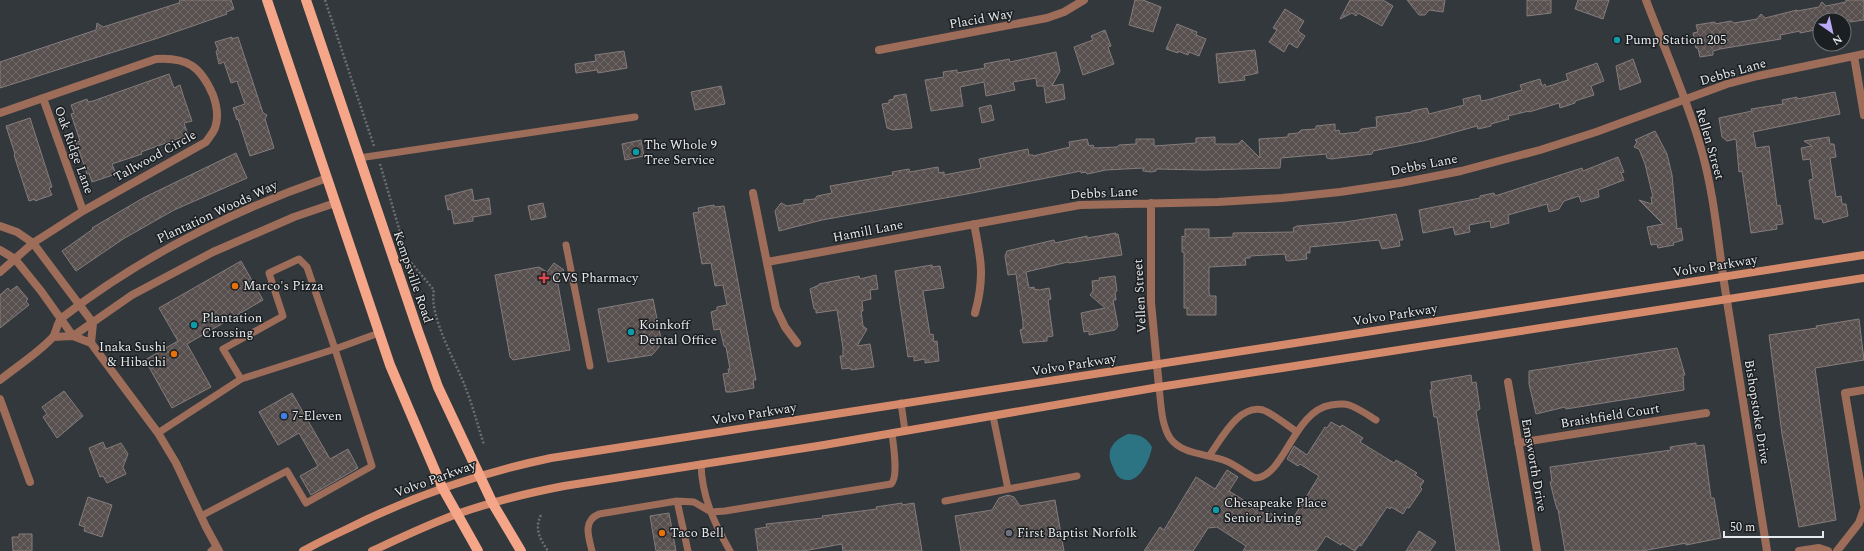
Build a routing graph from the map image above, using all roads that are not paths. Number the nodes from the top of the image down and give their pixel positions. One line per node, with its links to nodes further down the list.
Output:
1 (267, 0): 14 (main road)
2 (306, 0): 13 (main road, Kempsville Road)
3 (1084, 0): 5 (street, Placid Way)
4 (1646, 0): 9 (street, Rellen Street)
5 (879, 50)
6 (1864, 54): 7 (street, Debbs Lane)
7 (1854, 56): 9 (street, Debbs Lane); 11 (street)
8 (43, 98): 10 (street, Tallwood Circle); 18 (street, Oak Ridge Lane); 18 (street, Tallwood Circle)
9 (1684, 99): 17 (street, Debbs Lane); 28 (street, Rellen Street)
10 (0, 113)
11 (1864, 115)
12 (635, 117): 13 (lane)
13 (359, 158): 60 (main road, Kempsville Road)
14 (327, 178): 16 (main road); 31 (street, Plantation Woods Way)
15 (753, 194): 26 (street)
16 (335, 203): 34 (street); 35 (main road)
17 (1151, 203): 19 (street, Debbs Lane); 41 (street, Vellen Street)
18 (83, 211): 21 (street, Tallwood Circle)
19 (974, 224): 26 (street, Hamill Lane); 32 (street)
20 (0, 226): 21 (street)
21 (33, 243): 25 (street, Tallwood Circle); 31 (street)
22 (566, 245): 42 (lane)
23 (0, 250): 25 (street)
24 (1864, 255): 28 (main road, Volvo Parkway)
25 (15, 259): 27 (street, Tallwood Circle); 33 (street)
26 (766, 262): 39 (street)
27 (0, 272)
28 (1723, 276): 30 (street, Bishopstoke Drive); 41 (main road, Volvo Parkway)
29 (1864, 278): 30 (main road)
30 (1727, 299): 46 (main road); 82 (street, Bishopstoke Drive)
31 (80, 305): 33 (street, Plantation Woods Way); 34 (street)
32 (975, 313)
33 (61, 318): 36 (street); 37 (street)
34 (93, 323): 36 (street); 38 (street)
35 (379, 333): 40 (lane); 63 (main road)
36 (73, 336): 37 (street); 38 (street)
37 (53, 337): 44 (street)
38 (91, 343): 55 (street)
39 (797, 343)
40 (335, 349): 43 (lane); 43 (lane); 72 (lane)
41 (1157, 364): 46 (street, Vellen Street); 49 (main road, Volvo Parkway)
42 (590, 366)
43 (241, 379): 55 (lane)
44 (0, 380)
45 (1508, 382): 57 (street, Emsworth Drive)
46 (1159, 387): 51 (main road); 58 (lane)
47 (1864, 390): 68 (street)
48 (0, 399): 62 (street)
49 (901, 403): 53 (lane); 60 (main road, Volvo Parkway)
50 (1706, 414): 57 (street, Braishfield Court)
51 (993, 416): 53 (main road); 64 (lane)
52 (1376, 420): 54 (lane)
53 (905, 431): 56 (main road)
54 (1298, 432): 58 (lane); 58 (lane)
55 (158, 433): 72 (street)
56 (892, 433): 59 (main road); 70 (lane)
57 (1518, 443): 81 (street, Emsworth Drive)
58 (1209, 456)
59 (701, 464): 67 (main road); 70 (lane)
60 (479, 475): 63 (main road, Volvo Parkway); 67 (main road, Kempsville Road)
61 (1077, 476): 64 (lane)
62 (30, 482)
63 (442, 487): 71 (main road); 74 (main road, Volvo Parkway)
64 (1008, 489): 66 (lane)
65 (677, 501): 70 (lane); 78 (lane); 79 (lane)
66 (945, 501)
67 (493, 504): 71 (main road); 77 (main road, Kempsville Road)
68 (1864, 506)
69 (1864, 509): 85 (street)
70 (711, 512): 80 (lane)
71 (457, 514): 75 (main road); 76 (main road)
72 (201, 516): 73 (street)
73 (215, 550)
74 (303, 551)
75 (372, 551)
76 (478, 551)
77 (521, 551)
78 (592, 551)
79 (688, 551)
80 (730, 551)
81 (1537, 551)
82 (1767, 551)
83 (1799, 551): 84 (street)
84 (1828, 551)
85 (1837, 551)

